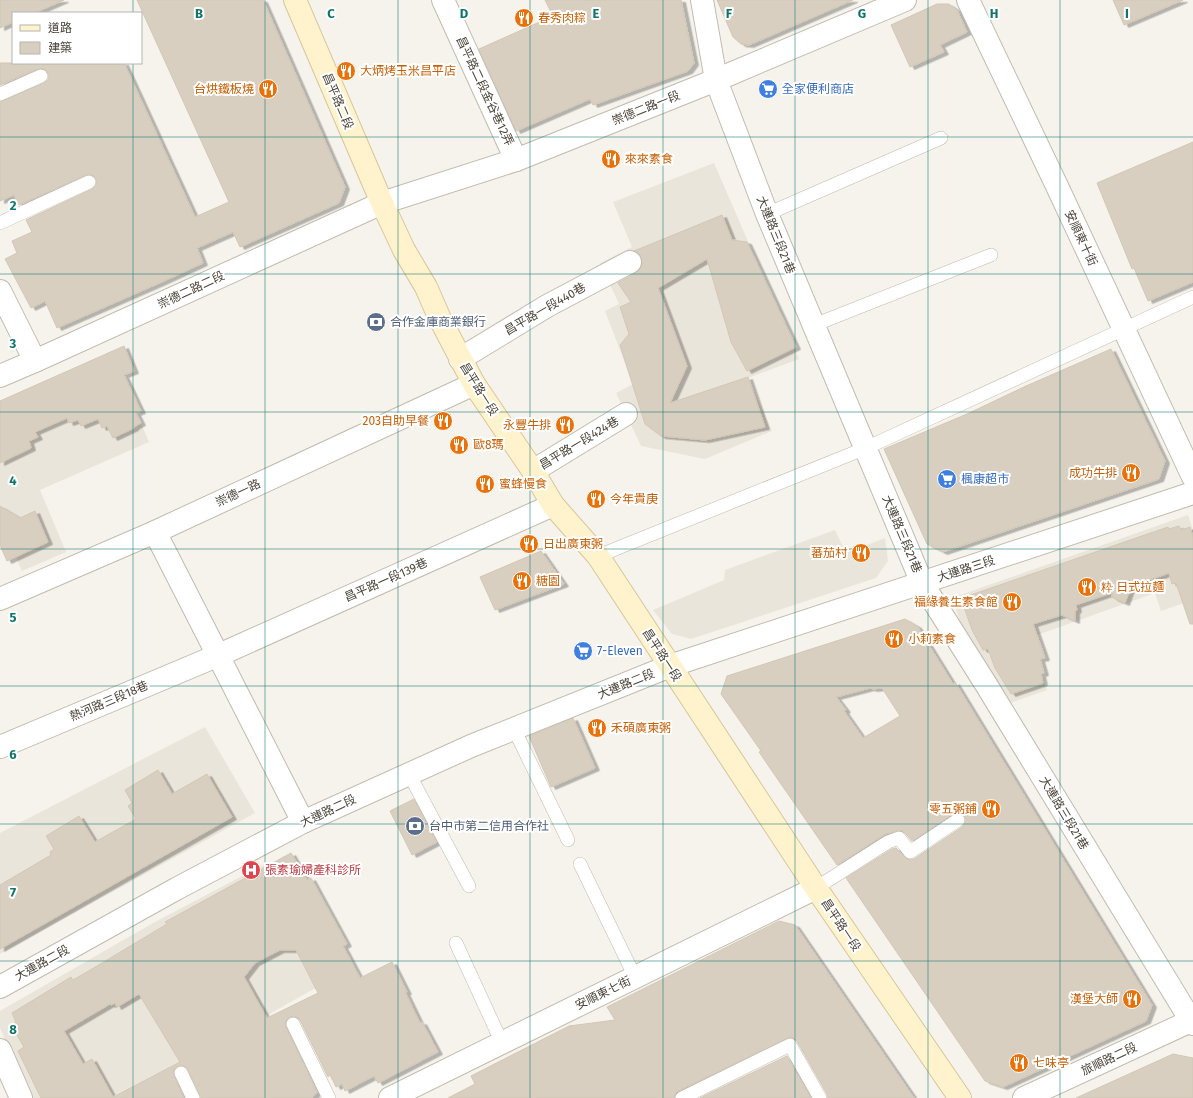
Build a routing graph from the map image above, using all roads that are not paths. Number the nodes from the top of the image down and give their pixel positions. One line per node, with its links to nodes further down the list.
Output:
1 (295, 0): 12 (street, 昌平路二段)
2 (443, 0): 10 (street, 昌平路二段金谷巷12弄)
3 (702, 0): 7 (street, 大連路三段21巷)
4 (905, 0): 7 (street, 崇德二路一段)
5 (968, 0): 20 (street, 安順東十街)
6 (41, 76): 8 (lane)
7 (716, 80): 10 (street, 崇德二路一段); 13 (street, 大連路三段21巷)
8 (0, 94)
9 (940, 138): 13 (lane)
10 (516, 160): 12 (street, 崇德二路一段)
11 (89, 182): 14 (lane)
12 (382, 203): 21 (street, 昌平路一段); 22 (street, 崇德二路二段)
13 (767, 214): 19 (street, 大連路三段21巷)
14 (0, 223)
15 (991, 255): 19 (lane)
16 (630, 262): 21 (street, 昌平路一段440巷)
17 (0, 291): 22 (street)
18 (1193, 297): 20 (lane)
19 (814, 325): 26 (street, 大連路三段21巷)
20 (1124, 330): 26 (lane); 28 (street, 安順東十街)
21 (460, 359): 24 (street, 昌平路一段)
22 (35, 361): 23 (street, 崇德二路二段)
23 (0, 376)
24 (474, 384): 27 (street, 昌平路一段); 31 (street, 崇德一路)
25 (626, 414): 27 (street, 昌平路一段424巷)
26 (866, 448): 32 (lane); 33 (street, 大連路三段21巷)
27 (533, 471): 30 (street, 昌平路一段)
28 (1193, 477)
29 (1193, 493): 33 (street, 大連路三段)
30 (553, 505): 32 (street, 昌平路一段); 35 (street, 昌平路一段139巷)
31 (155, 532): 34 (street, 崇德一路); 35 (street)
32 (598, 556): 36 (street, 昌平路一段)
33 (922, 583): 36 (street, 大連路三段); 49 (street, 大連路三段21巷)
34 (0, 599)
35 (219, 655): 38 (street, 熱河路三段18巷); 41 (street)
36 (670, 666): 37 (street, 大連路二段); 45 (street, 昌平路一段)
37 (514, 729): 39 (street, 大連路二段); 42 (lane)
38 (0, 747)
39 (409, 774): 41 (street, 大連路二段); 44 (lane)
40 (958, 820): 45 (lane)
41 (303, 822): 48 (street, 大連路二段)
42 (568, 840)
43 (580, 864): 47 (lane)
44 (469, 886)
45 (816, 888): 47 (street, 安順東七街); 61 (street, 昌平路一段)
46 (456, 943): 51 (lane)
47 (635, 977): 51 (street, 安順東七街)
48 (0, 986)
49 (1192, 1022): 62 (street, 旅順路二段)
50 (293, 1024): 57 (lane)
51 (502, 1043): 54 (street, 安順東七街)
52 (0, 1050): 55 (street)
53 (182, 1073): 56 (lane)
54 (424, 1090): 58 (street, 安順東七街)
55 (21, 1098)
56 (193, 1098)
57 (329, 1098)
58 (390, 1098)
59 (682, 1098): 60 (lane)
60 (820, 1098)
61 (960, 1098)
62 (1024, 1098)

